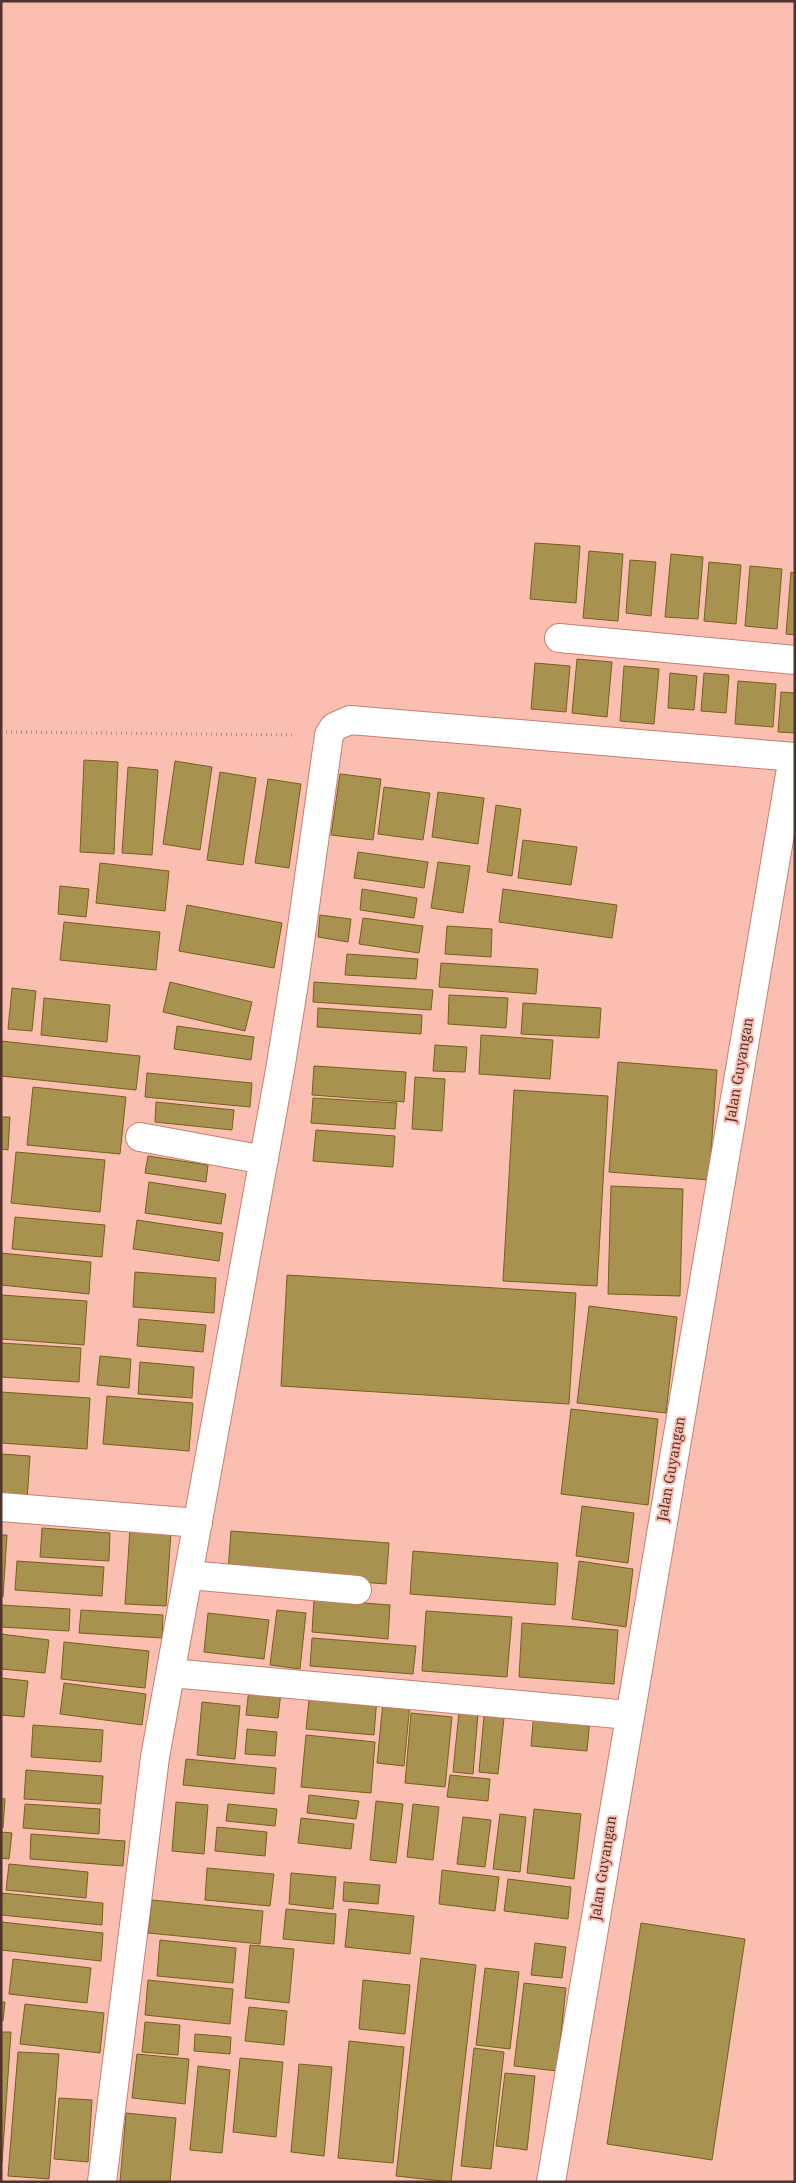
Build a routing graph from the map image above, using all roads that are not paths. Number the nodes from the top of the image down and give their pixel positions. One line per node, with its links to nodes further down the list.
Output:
1 (559, 638): 2 (street)
2 (795, 660)
3 (794, 757): 5 (street); 11 (street, Jalan Guyangan)
4 (140, 1137): 5 (street)
5 (264, 1160): 7 (street)
6 (1, 1507): 7 (street)
7 (198, 1523): 8 (street)
8 (189, 1575): 9 (street); 10 (street)
9 (357, 1590)
10 (171, 1673): 11 (street); 12 (street)
11 (629, 1715): 13 (street, Jalan Guyangan)
12 (102, 2182)
13 (551, 2182)

